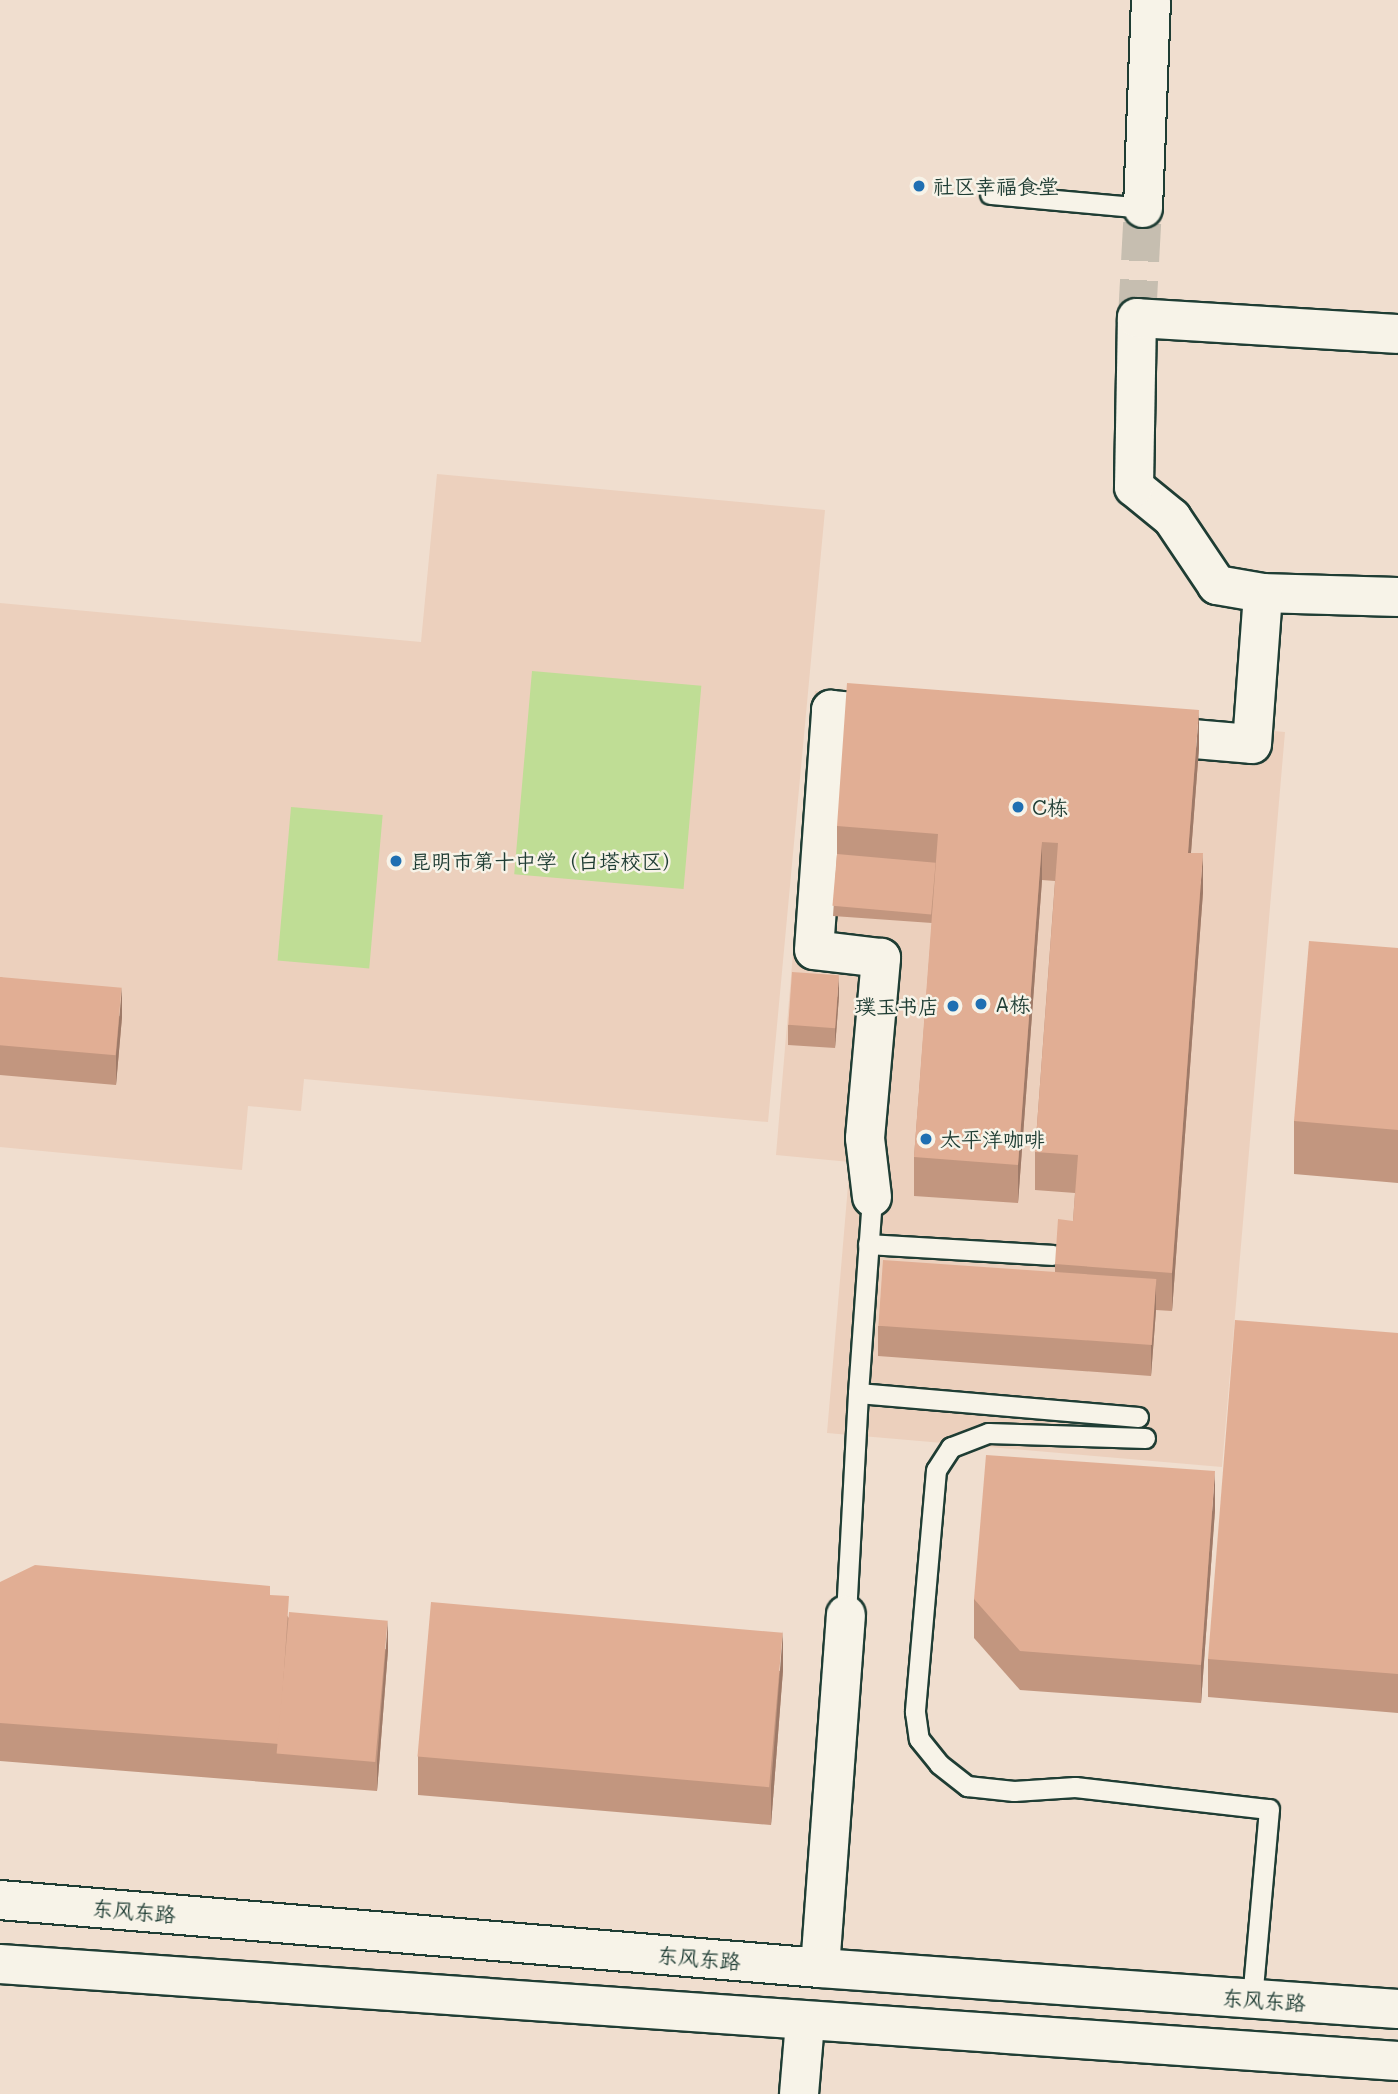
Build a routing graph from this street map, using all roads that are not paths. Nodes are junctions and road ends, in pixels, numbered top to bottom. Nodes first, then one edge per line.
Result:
1 (1150, 0) edge
2 (990, 194) dead end
3 (1143, 208) joint
4 (1398, 334) edge
5 (1264, 593) junction
6 (1398, 597) edge
7 (926, 718) edge
8 (1116, 733) edge
9 (872, 1197) joint
10 (869, 1244) junction
11 (1053, 1255) edge
12 (858, 1394) junction
13 (1138, 1417) dead end
14 (1145, 1438) dead end
15 (846, 1615) joint
16 (0, 1900) edge
17 (0, 1964) edge
18 (820, 1968) junction
19 (1252, 1999) junction
20 (1398, 2009) edge
21 (805, 2022) junction
22 (1398, 2061) edge
23 (799, 2094) edge

1 - 3 main road
2 - 3 lane
4 - 5 main road
5 - 6 main road
5 - 8 main road
7 - 9 main road
9 - 10 lane
10 - 11 lane
10 - 12 lane
12 - 13 lane
12 - 15 lane
14 - 19 lane
15 - 18 main road
16 - 18 main road, 东风东路
17 - 21 main road
18 - 19 main road, 东风东路
19 - 20 main road, 东风东路
21 - 22 main road
21 - 23 main road

